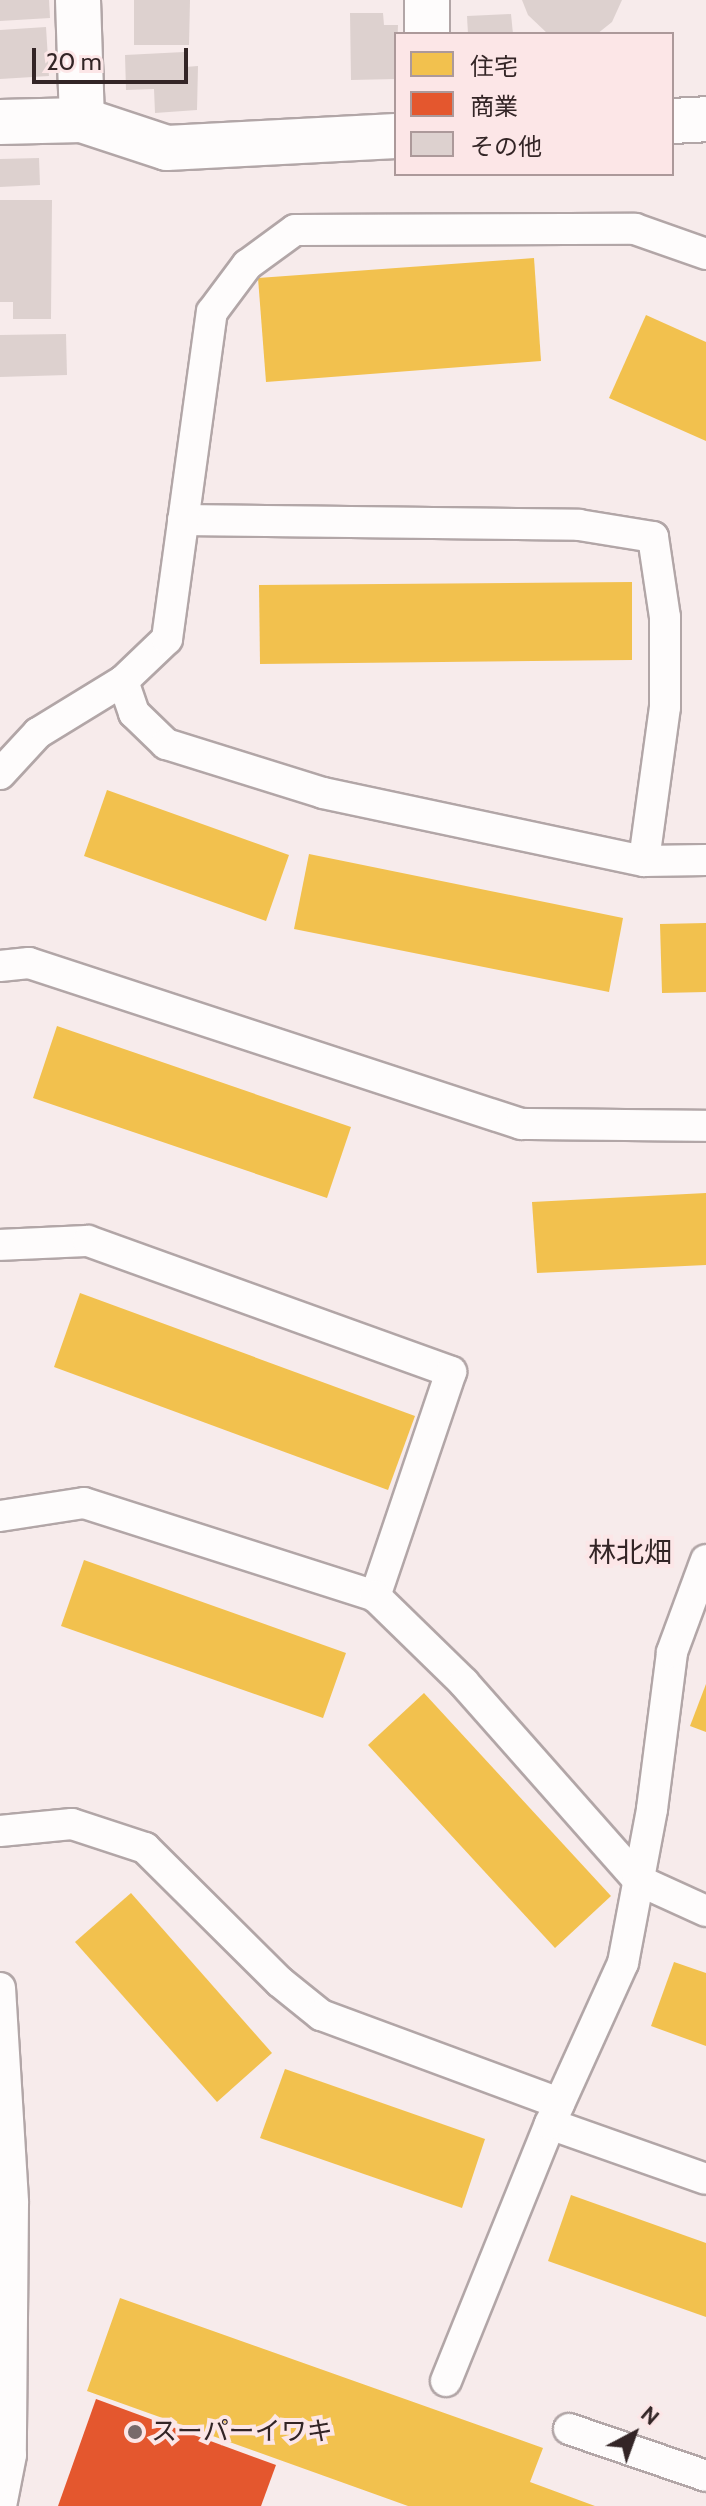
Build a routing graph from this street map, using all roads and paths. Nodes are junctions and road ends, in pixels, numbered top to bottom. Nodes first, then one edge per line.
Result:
1 (78, 0) edge
2 (427, 0) edge
3 (427, 32) edge
4 (706, 119) edge
5 (82, 120) junction
6 (674, 121) edge
7 (0, 122) edge
8 (394, 136) edge
9 (706, 254) edge
10 (183, 520) junction
11 (123, 681) junction
12 (0, 774) edge
13 (706, 860) edge
14 (644, 861) junction
15 (0, 966) edge
16 (706, 1126) edge
17 (0, 1245) edge
18 (0, 1516) edge
19 (706, 1560) edge
20 (375, 1596) junction
21 (699, 1601) edge
22 (0, 1831) edge
23 (638, 1880) junction
24 (706, 1911) edge
25 (0, 1988) edge
26 (555, 2114) junction
27 (706, 2179) edge
28 (446, 2381) dead end
29 (569, 2429) dead end
30 (706, 2476) edge
31 (1, 2506) edge

1 - 5 street
2 - 3 street
4 - 6 street
5 - 7 street
5 - 8 street
9 - 10 lane
10 - 11 lane
10 - 14 lane
11 - 12 lane
11 - 14 lane
13 - 14 lane
15 - 16 lane
17 - 20 lane
18 - 20 lane
19 - 21 lane
20 - 23 lane
21 - 23 lane
22 - 26 lane
23 - 24 lane
23 - 26 lane
25 - 31 lane
26 - 27 lane
26 - 28 lane
29 - 30 lane

